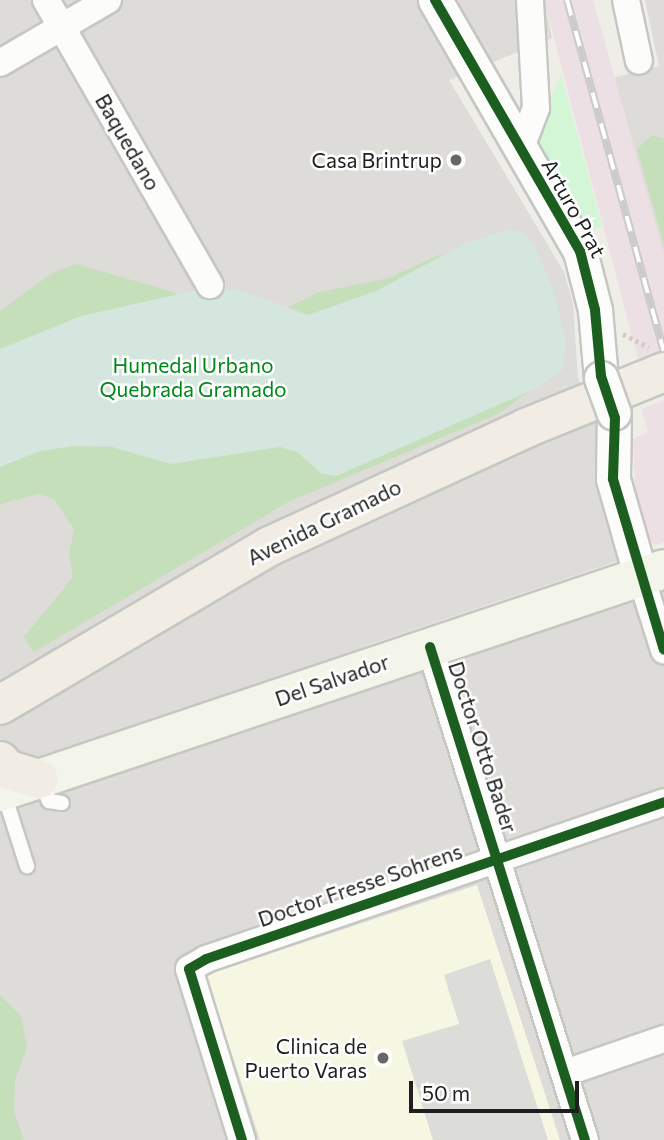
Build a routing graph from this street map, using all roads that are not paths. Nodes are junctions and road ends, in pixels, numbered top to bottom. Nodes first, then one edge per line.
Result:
1 (46, 0) edge
2 (108, 0) edge
3 (435, 0) edge
4 (530, 0) edge
5 (626, 0) edge
6 (62, 27) junction
7 (639, 61) dead end
8 (0, 63) edge
9 (520, 150) junction
10 (210, 285) dead end
11 (664, 372) edge
12 (652, 573) edge
13 (430, 647) junction
14 (664, 650) edge
15 (0, 705) edge
16 (1, 781) edge
17 (664, 802) edge
18 (499, 858) junction
19 (27, 866) dead end
20 (664, 1039) edge
21 (565, 1073) junction
22 (242, 1140) edge
23 (585, 1140) edge

1 - 6 street, Baquedano
2 - 6 street
3 - 9 street, Arturo Prat
4 - 9 street
5 - 7 street
6 - 8 street
6 - 10 street, Baquedano
9 - 12 street, Arturo Prat, bridge
11 - 15 main road, Avenida Gramado
12 - 13 main road, Del Salvador
12 - 14 street
13 - 16 main road, Del Salvador
13 - 18 street, Doctor Otto Bader
16 - 19 lane
17 - 18 street, Doctor Fresse Sohrens
18 - 21 street, Doctor Otto Bader
18 - 22 street, Doctor Fresse Sohrens
20 - 21 street
21 - 23 street, Doctor Otto Bader

